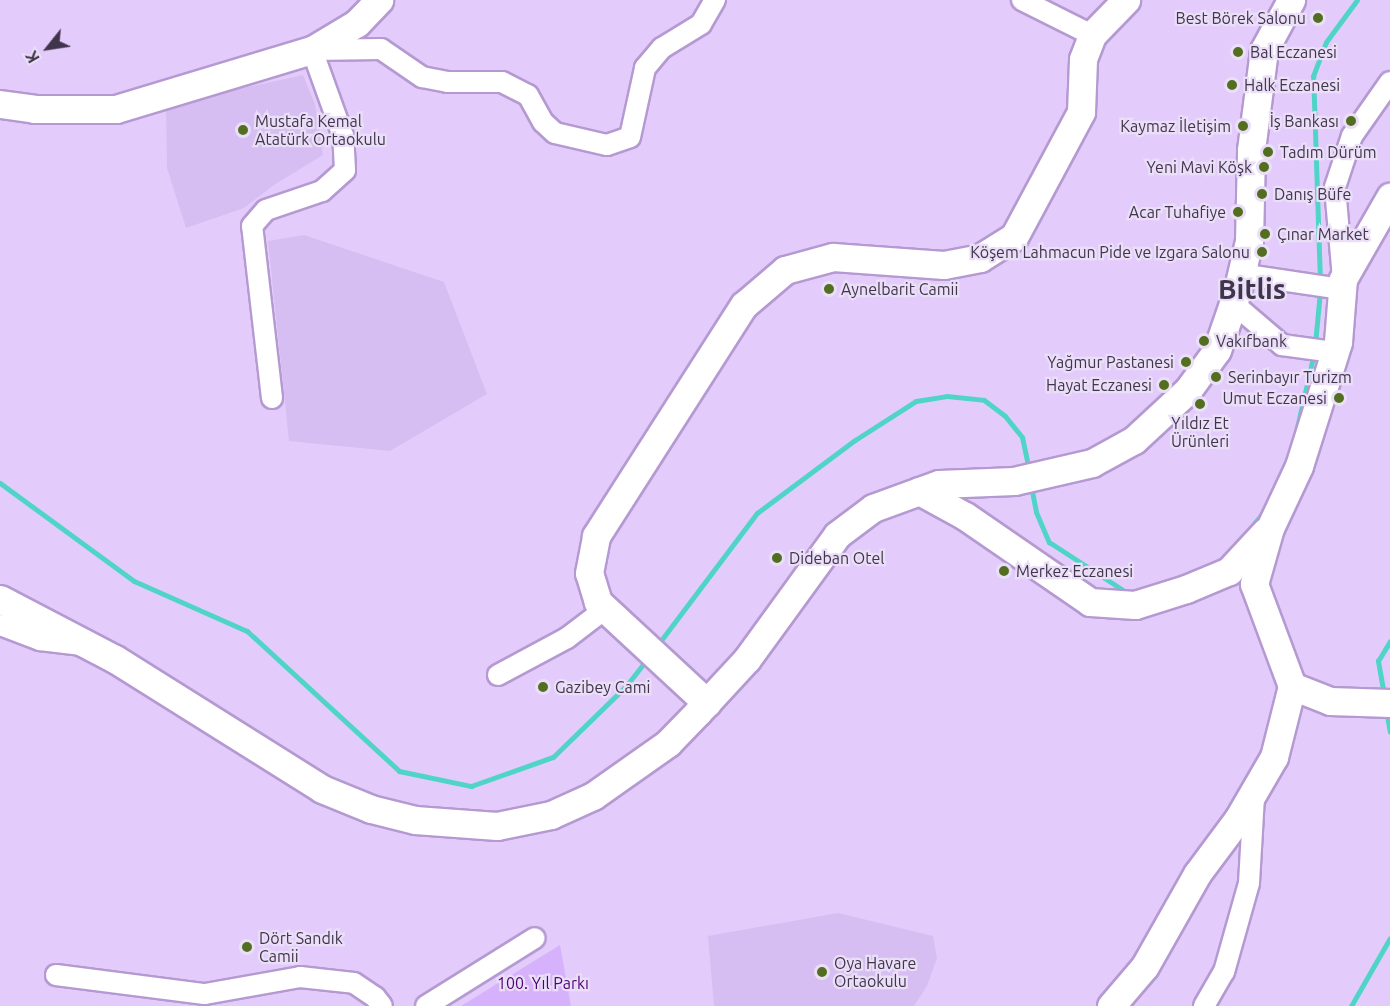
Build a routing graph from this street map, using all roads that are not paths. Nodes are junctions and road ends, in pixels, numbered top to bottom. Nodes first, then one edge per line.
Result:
1 (379, 0) edge
2 (715, 0) edge
3 (1022, 0) edge
4 (1126, 0) edge
5 (1291, 0) edge
6 (1092, 35) junction
7 (312, 50) junction
8 (1390, 82) edge
9 (0, 105) edge
10 (1390, 197) edge
11 (1240, 274) junction
12 (1339, 285) junction
13 (1233, 303) junction
14 (1330, 352) junction
15 (272, 398) dead end
16 (919, 491) junction
17 (1270, 528) junction
18 (0, 599) edge
19 (605, 609) junction
20 (0, 625) edge
21 (92, 646) junction
22 (498, 675) dead end
23 (1292, 686) junction
24 (707, 703) junction
25 (1390, 703) edge
26 (1254, 795) junction
27 (534, 938) dead end
28 (56, 975) dead end
29 (382, 1006) edge
30 (426, 1006) edge
31 (1111, 1006) edge
32 (1204, 1006) edge

1 - 7 street
2 - 7 street
3 - 6 street
4 - 6 street
5 - 11 street
6 - 19 street
7 - 9 street
7 - 15 street
8 - 12 street
10 - 12 street
11 - 12 street
11 - 13 street
12 - 14 street
13 - 14 street
13 - 16 street
14 - 17 street
16 - 17 street
16 - 24 street
17 - 23 street
18 - 21 street
19 - 22 street
19 - 24 street
20 - 21 street
21 - 24 street
23 - 25 street
23 - 26 street
26 - 31 street
26 - 32 street
27 - 30 street
28 - 29 street

